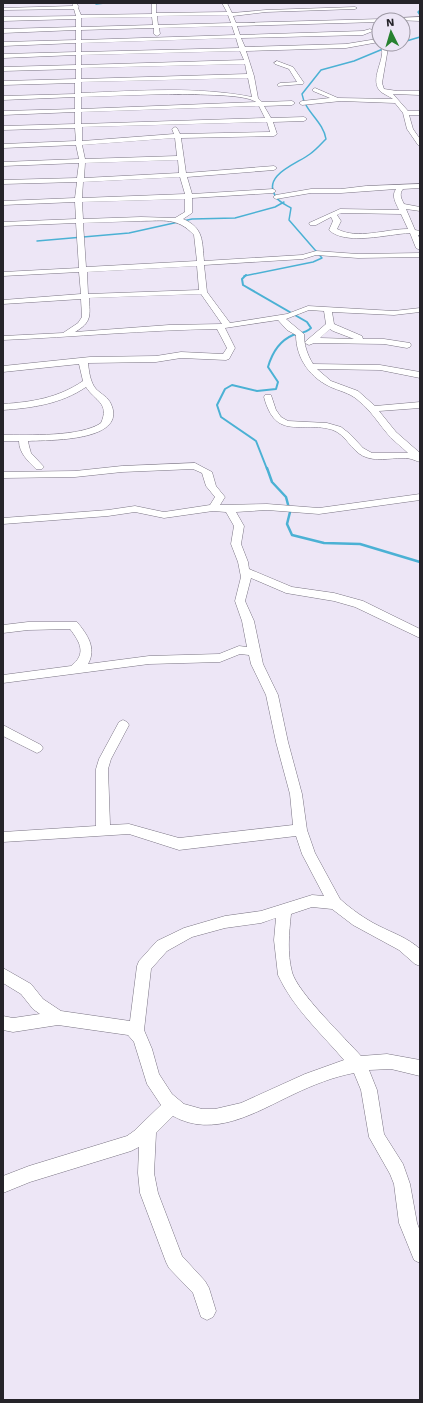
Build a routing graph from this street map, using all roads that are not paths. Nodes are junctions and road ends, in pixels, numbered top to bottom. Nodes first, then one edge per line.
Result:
1 (154, 3) edge
2 (225, 3) edge
3 (350, 3) edge
4 (75, 5) edge
5 (355, 8) junction
6 (3, 9) edge
7 (248, 13) junction
8 (230, 14) junction
9 (154, 15) junction
10 (79, 17) junction
11 (3, 19) edge
12 (371, 20) edge
13 (362, 21) junction
14 (233, 25) junction
15 (156, 27) junction
16 (79, 29) junction
17 (370, 30) junction
18 (3, 31) edge
19 (238, 36) junction
20 (371, 38) edge
21 (158, 39) junction
22 (78, 41) junction
23 (371, 43) edge
24 (3, 44) edge
25 (242, 49) junction
26 (162, 51) junction
27 (385, 52) edge
28 (80, 54) junction
29 (3, 56) edge
30 (247, 62) junction
31 (276, 63) dead end
32 (165, 65) junction
33 (79, 67) junction
34 (3, 69) edge
35 (251, 76) junction
36 (165, 78) junction
37 (78, 80) junction
38 (3, 83) edge
39 (280, 85) dead end
40 (315, 90) dead end
41 (382, 90) junction
42 (420, 93) edge
43 (78, 95) junction
44 (3, 98) edge
45 (336, 99) junction
46 (258, 101) junction
47 (397, 101) junction
48 (292, 103) dead end
49 (302, 103) dead end
50 (168, 107) junction
51 (78, 109) junction
52 (3, 113) edge
53 (406, 113) junction
54 (420, 113) edge
55 (304, 119) dead end
56 (269, 120) junction
57 (79, 125) junction
58 (3, 128) edge
59 (178, 136) junction
60 (79, 143) junction
61 (420, 144) edge
62 (3, 146) edge
63 (180, 158) junction
64 (82, 161) junction
65 (3, 164) edge
66 (274, 168) dead end
67 (184, 175) junction
68 (79, 180) junction
69 (3, 182) edge
70 (420, 186) edge
71 (401, 187) junction
72 (189, 196) junction
73 (78, 200) junction
74 (3, 203) edge
75 (403, 209) junction
76 (420, 209) edge
77 (333, 214) junction
78 (176, 220) junction
79 (79, 222) junction
80 (313, 223) dead end
81 (3, 224) edge
82 (412, 230) junction
83 (420, 233) edge
84 (420, 248) edge
85 (420, 255) edge
86 (200, 264) junction
87 (83, 270) junction
88 (3, 274) edge
89 (203, 292) junction
90 (85, 296) junction
91 (3, 302) edge
92 (328, 310) junction
93 (420, 310) edge
94 (220, 314) junction
95 (280, 318) junction
96 (252, 323) junction
97 (329, 325) junction
98 (224, 326) junction
99 (66, 334) junction
100 (3, 338) edge
101 (313, 340) junction
102 (368, 341) junction
103 (407, 345) dead end
104 (300, 348) junction
105 (83, 361) junction
106 (310, 367) junction
107 (3, 369) edge
108 (419, 374) edge
109 (88, 382) junction
110 (268, 397) dead end
111 (420, 405) edge
112 (3, 407) edge
113 (372, 409) junction
114 (3, 438) edge
115 (24, 438) junction
116 (419, 457) edge
117 (39, 467) dead end
118 (3, 475) edge
119 (420, 497) edge
120 (213, 508) junction
121 (230, 510) junction
122 (3, 520) edge
123 (244, 571) junction
124 (3, 629) edge
125 (420, 634) edge
126 (254, 651) junction
127 (74, 670) junction
128 (3, 679) edge
129 (122, 726) dead end
130 (3, 730) edge
131 (37, 748) dead end
132 (103, 830) junction
133 (300, 830) junction
134 (3, 837) edge
135 (325, 884) junction
136 (312, 901) junction
137 (335, 902) junction
138 (284, 910) junction
139 (420, 959) edge
140 (3, 976) edge
141 (58, 1018) junction
142 (3, 1023) edge
143 (136, 1030) junction
144 (358, 1064) junction
145 (420, 1068) edge
146 (172, 1105) junction
147 (148, 1128) junction
148 (3, 1185) edge
149 (420, 1254) edge
150 (207, 1311) dead end

1 - 9 street
2 - 7 street
2 - 8 street
3 - 5 street
4 - 6 street
4 - 10 street
5 - 7 street
5 - 13 street
7 - 8 street
8 - 9 street
8 - 14 street
9 - 10 street
9 - 15 street
10 - 11 street
10 - 16 street
12 - 13 street
13 - 14 street
13 - 17 street
14 - 15 street
14 - 19 street
15 - 16 street
15 - 21 street
16 - 18 street
16 - 22 street
17 - 19 street
17 - 20 street
19 - 21 street
19 - 25 street
21 - 22 street
21 - 26 street
22 - 24 street
22 - 28 street
23 - 25 street
25 - 26 street
25 - 30 street
26 - 28 street
26 - 32 street
27 - 41 street
28 - 29 street
28 - 33 street
30 - 32 street
30 - 35 street
31 - 39 street
32 - 33 street
32 - 36 street
33 - 34 street
33 - 37 street
35 - 36 street
35 - 46 street
36 - 37 street
36 - 50 street
37 - 38 street
37 - 43 street
40 - 45 street
41 - 42 street
41 - 47 street
43 - 44 street
43 - 50 street
43 - 51 street
45 - 47 street
45 - 49 street
46 - 48 street
46 - 50 street
46 - 50 street
46 - 56 street
47 - 53 street
50 - 51 street
50 - 56 street
50 - 57 street
50 - 59 street
51 - 52 street
51 - 57 street
53 - 54 street
53 - 61 street
55 - 56 street
56 - 59 street
57 - 58 street
57 - 60 street
59 - 60 street
59 - 63 street
60 - 62 street
60 - 64 street
63 - 64 street
63 - 67 street
64 - 65 street
64 - 68 street
66 - 67 street
67 - 68 street
67 - 72 street
68 - 69 street
68 - 73 street
70 - 71 street
71 - 72 street
71 - 75 street
72 - 73 street
72 - 78 street
73 - 74 street
73 - 79 street
75 - 76 street
75 - 77 street
75 - 82 street
77 - 80 street
77 - 82 street
78 - 79 street
78 - 86 street
79 - 81 street
79 - 87 street
82 - 83 street
82 - 84 street
85 - 86 street
86 - 87 street
86 - 89 street
87 - 88 street
87 - 90 street
89 - 90 street
89 - 94 street
90 - 91 street
90 - 99 street
92 - 93 street
92 - 95 street
92 - 97 street
94 - 96 street
94 - 98 street
95 - 96 street
95 - 104 street
96 - 98 street
97 - 101 street
97 - 102 street
98 - 99 street
98 - 105 street
99 - 100 street
101 - 102 street
101 - 104 street
102 - 103 street
104 - 106 street
105 - 107 street
105 - 109 street
106 - 108 street
106 - 113 street
109 - 112 street
109 - 115 street
110 - 116 street
111 - 113 street
113 - 116 street
114 - 115 street
115 - 117 street
118 - 120 street
119 - 121 street
120 - 121 street
120 - 122 street
121 - 123 street
123 - 125 street
123 - 126 street
124 - 127 street
126 - 127 street
126 - 133 street
127 - 128 street
129 - 132 street
130 - 131 street
132 - 133 street
132 - 134 street
133 - 135 street
135 - 136 street
135 - 137 street
136 - 137 street
136 - 138 street
137 - 139 street
138 - 143 street
138 - 144 street
140 - 141 street
141 - 142 street
141 - 143 street
143 - 146 street
144 - 145 street
144 - 146 street
144 - 149 street
146 - 147 street
147 - 148 street
147 - 150 street

